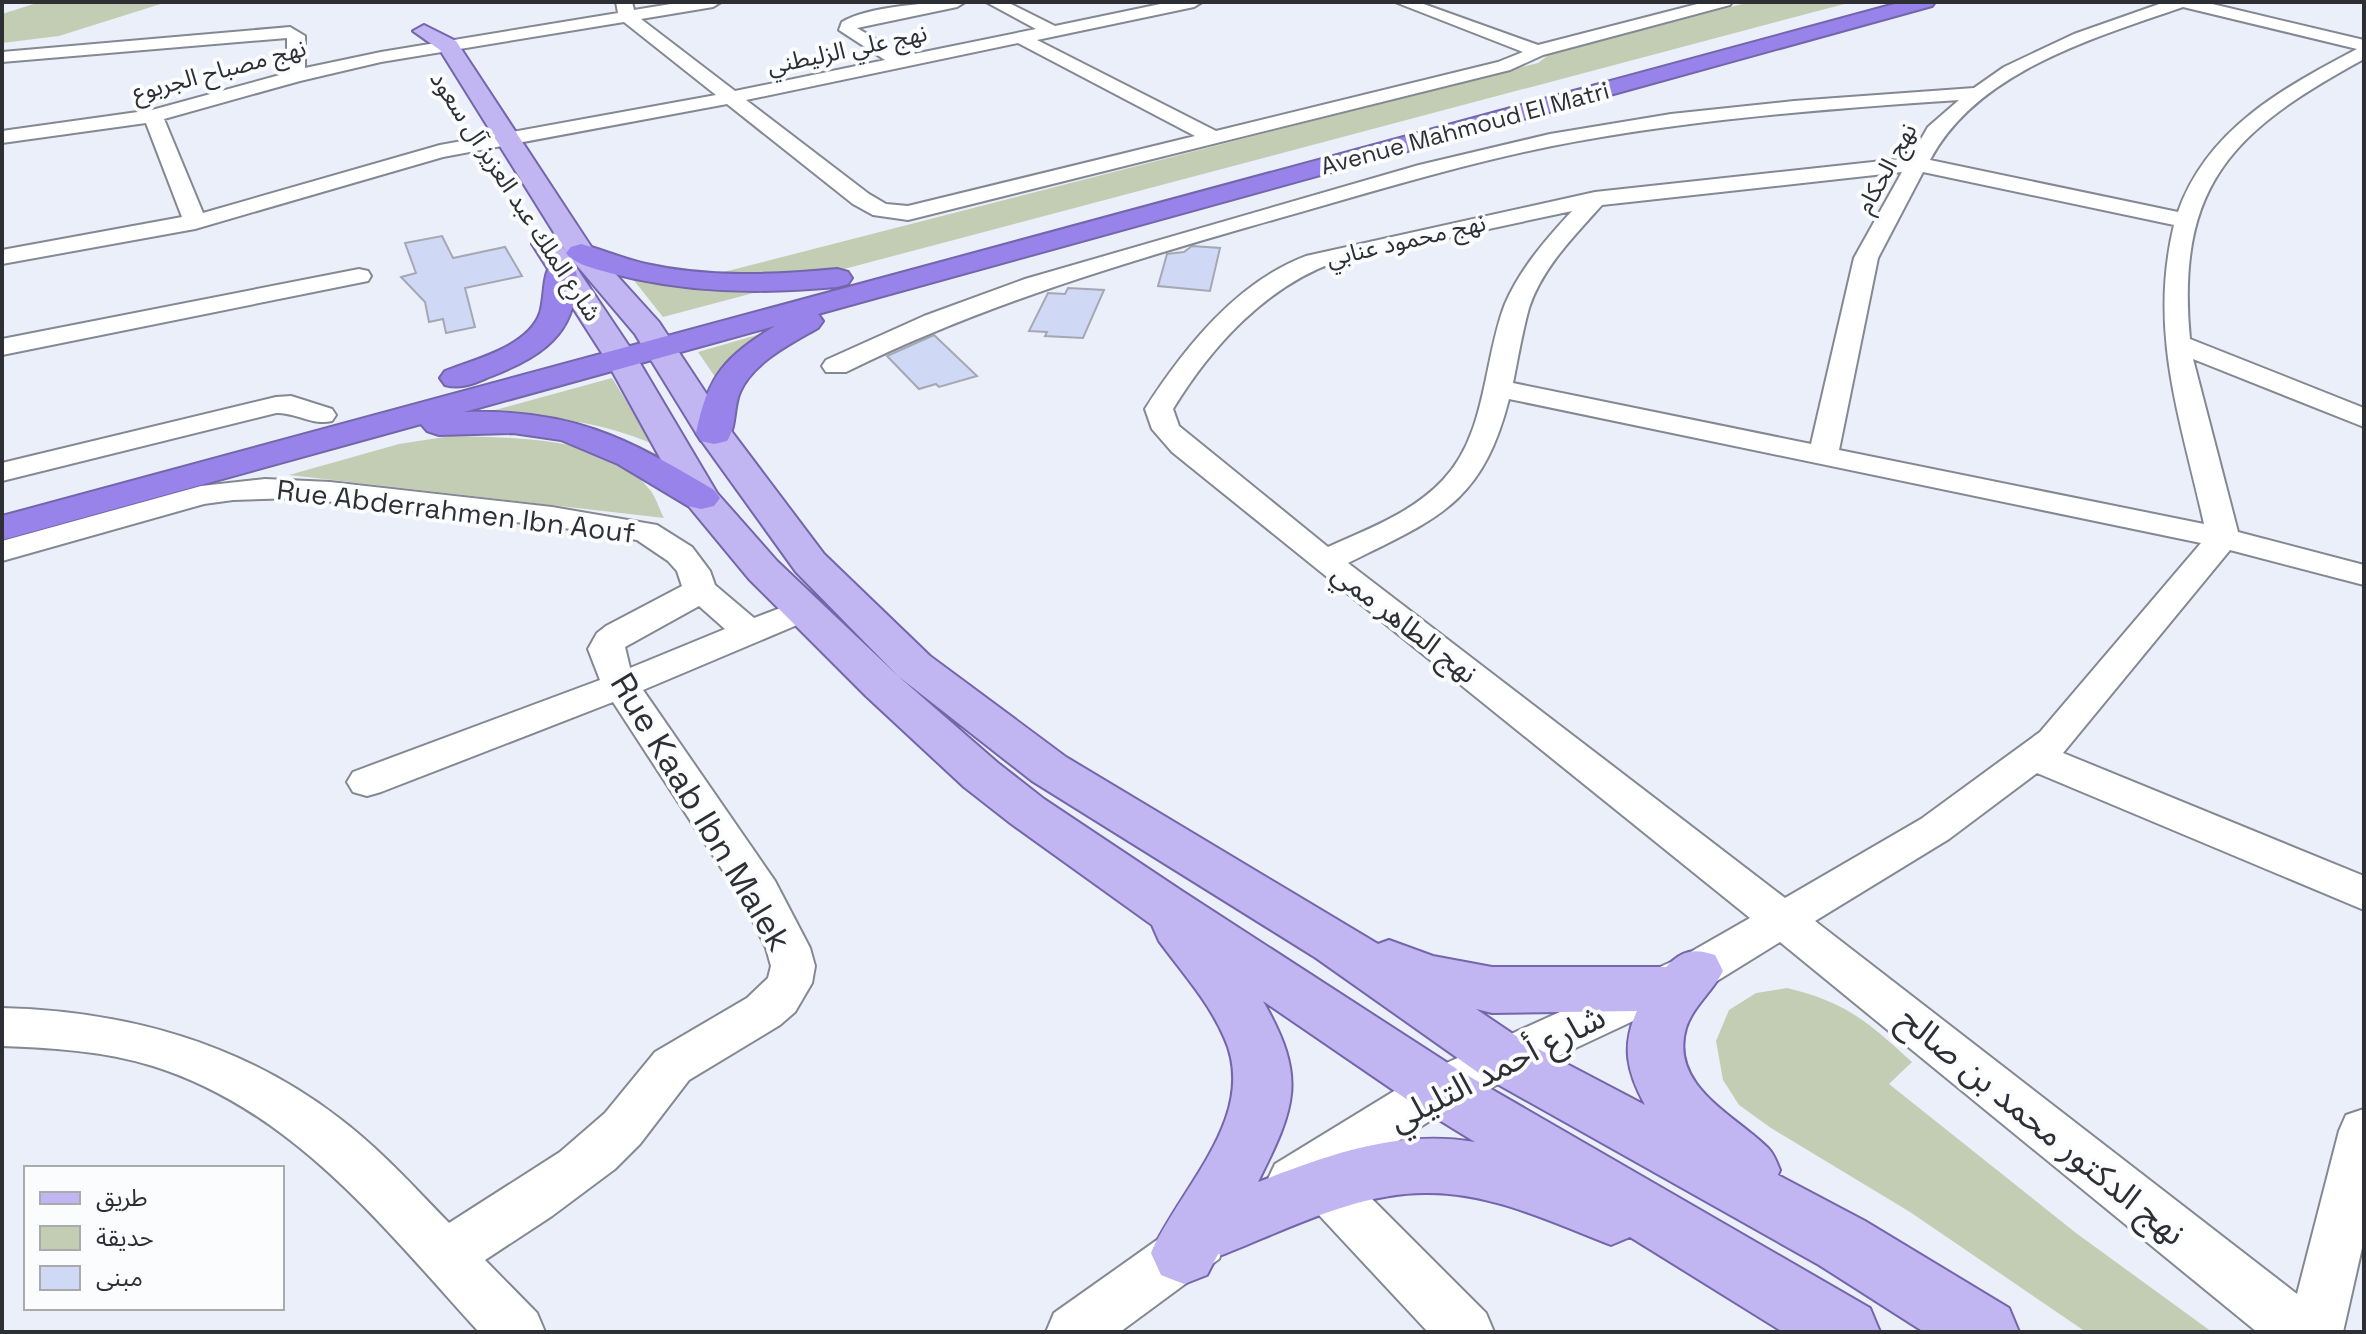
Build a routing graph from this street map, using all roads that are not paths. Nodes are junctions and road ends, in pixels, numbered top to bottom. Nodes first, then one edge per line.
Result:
1 (713, 2) edge
2 (957, 2) edge
3 (994, 2) edge
4 (1194, 2) edge
5 (1403, 2) edge
6 (1724, 2) edge
7 (1881, 2) edge
8 (1925, 2) edge
9 (2182, 2) edge
10 (1453, 5) dead end
11 (626, 9) edge
12 (1427, 11) junction
13 (1052, 31) junction
14 (429, 36) junction
15 (1021, 38) junction
16 (2364, 45) edge
17 (1537, 51) junction
18 (2364, 52) edge
19 (2, 57) edge
20 (901, 62) junction
21 (296, 76) junction
22 (447, 93) dead end
23 (1979, 93) junction
24 (731, 98) junction
25 (153, 116) junction
26 (462, 119) dead end
27 (2, 137) edge
28 (1214, 138) junction
29 (509, 141) junction
30 (477, 144) junction
31 (1916, 164) junction
32 (494, 169) dead end
33 (1595, 199) junction
34 (520, 206) dead end
35 (2188, 221) junction
36 (195, 222) junction
37 (2, 257) edge
38 (572, 261) junction
39 (359, 276) dead end
40 (843, 277) junction
41 (878, 289) junction
42 (2177, 343) junction
43 (634, 344) junction
44 (2, 347) edge
45 (836, 366) dead end
46 (457, 378) junction
47 (1497, 388) junction
48 (322, 415) junction
49 (2364, 418) edge
50 (357, 430) junction
51 (714, 433) junction
52 (1823, 455) junction
53 (2, 472) edge
54 (701, 498) junction
55 (2, 504) edge
56 (2, 528) edge
57 (2223, 538) junction
58 (2, 551) edge
59 (1325, 561) junction
60 (2364, 575) edge
61 (699, 588) junction
62 (804, 610) junction
63 (749, 632) junction
64 (621, 685) junction
65 (2033, 756) junction
66 (367, 782) dead end
67 (2364, 894) edge
68 (1163, 905) junction
69 (1783, 920) junction
70 (1335, 943) junction
71 (1679, 979) junction
72 (2, 1027) edge
73 (1504, 1059) junction
74 (1439, 1089) junction
75 (2364, 1131) edge
76 (1325, 1187) junction
77 (1203, 1239) junction
78 (1842, 1243) junction
79 (446, 1254) junction
80 (1740, 1269) junction
81 (517, 1332) edge
82 (1074, 1332) edge
83 (1466, 1332) edge
84 (1846, 1332) edge
85 (1985, 1332) edge
86 (2301, 1332) edge
87 (2315, 1332) edge

1 - 11 street, نهج مصباح الجربوع
2 - 20 street
3 - 13 street
4 - 13 street, نهج علي الزليطني
5 - 12 street
6 - 17 street
7 - 40 highway, Avenue Mahmoud El Matri
8 - 41 highway, Avenue Mahmoud El Matri
9 - 16 street
9 - 23 street, نهج الحكام
10 - 12 street
11 - 14 street, نهج مصباح الجربوع
11 - 24 street
12 - 17 street
13 - 15 street, نهج علي الزليطني
14 - 21 street, نهج مصباح الجربوع
14 - 22 main road, شارع الملك عبد العزيز آل سعود
14 - 29 main road, شارع الملك عبد العزيز آل سعود
15 - 20 street, نهج علي الزليطني
15 - 28 street
17 - 28 street
18 - 35 street
19 - 21 street
20 - 24 street, نهج علي الزليطني
21 - 25 street, نهج مصباح الجربوع
23 - 31 street, نهج الحكام
23 - 45 street
24 - 28 street
24 - 29 street, نهج علي الزليطني
25 - 27 street, نهج مصباح الجربوع
25 - 36 street
26 - 30 main road, شارع الملك عبد العزيز آل سعود
29 - 30 street, نهج علي الزليطني
29 - 38 main road, شارع الملك عبد العزيز آل سعود
30 - 32 main road, شارع الملك عبد العزيز آل سعود
30 - 36 street, نهج علي الزليطني
31 - 33 street, نهج محمود عنابي
31 - 35 street, نهج محمود عنابي
31 - 52 street, نهج الحكام
33 - 47 street, نهج الطاهر ممي
33 - 59 street, نهج محمود عنابي
34 - 38 main road, شارع الملك عبد العزيز آل سعود
35 - 42 street
36 - 37 street, نهج علي الزليطني
38 - 40 highway
38 - 43 main road, شارع الملك عبد العزيز آل سعود
38 - 43 main road, شارع الملك عبد العزيز آل سعود
38 - 46 highway
39 - 44 street
40 - 43 highway
41 - 43 highway
41 - 51 highway
42 - 49 street
42 - 57 street
43 - 46 highway
43 - 50 highway
43 - 51 main road
43 - 54 main road
46 - 48 highway
47 - 52 street
47 - 59 street, نهج الطاهر ممي
48 - 53 street
48 - 55 highway
50 - 54 highway
50 - 56 highway
51 - 70 main road
52 - 57 street
54 - 62 main road
57 - 60 street
57 - 65 street, شارع أحمد التليلي
58 - 61 street, Rue Abderrahmen Ibn Aouf
59 - 69 street, نهج الطاهر ممي
61 - 63 street, Rue Abderrahmen Ibn Aouf
61 - 64 street, Rue Kaab Ibn Malek
62 - 63 street
62 - 68 main road
63 - 64 street
64 - 66 street
64 - 79 street, Rue Kaab Ibn Malek
65 - 67 street
65 - 69 street, شارع أحمد التليلي
68 - 74 main road
68 - 77 main road
69 - 71 street, شارع أحمد التليلي
69 - 86 street, نهج الدكتور محمد بن صالح
70 - 71 main road
70 - 73 main road
71 - 73 street, شارع أحمد التليلي
71 - 78 main road
72 - 79 street
73 - 74 street, شارع أحمد التليلي
73 - 78 main road
74 - 77 street, شارع أحمد التليلي
74 - 80 main road
75 - 87 street
76 - 77 main road
76 - 80 main road
76 - 83 street
77 - 82 street, شارع أحمد التليلي
78 - 85 main road
79 - 81 street
80 - 84 main road

